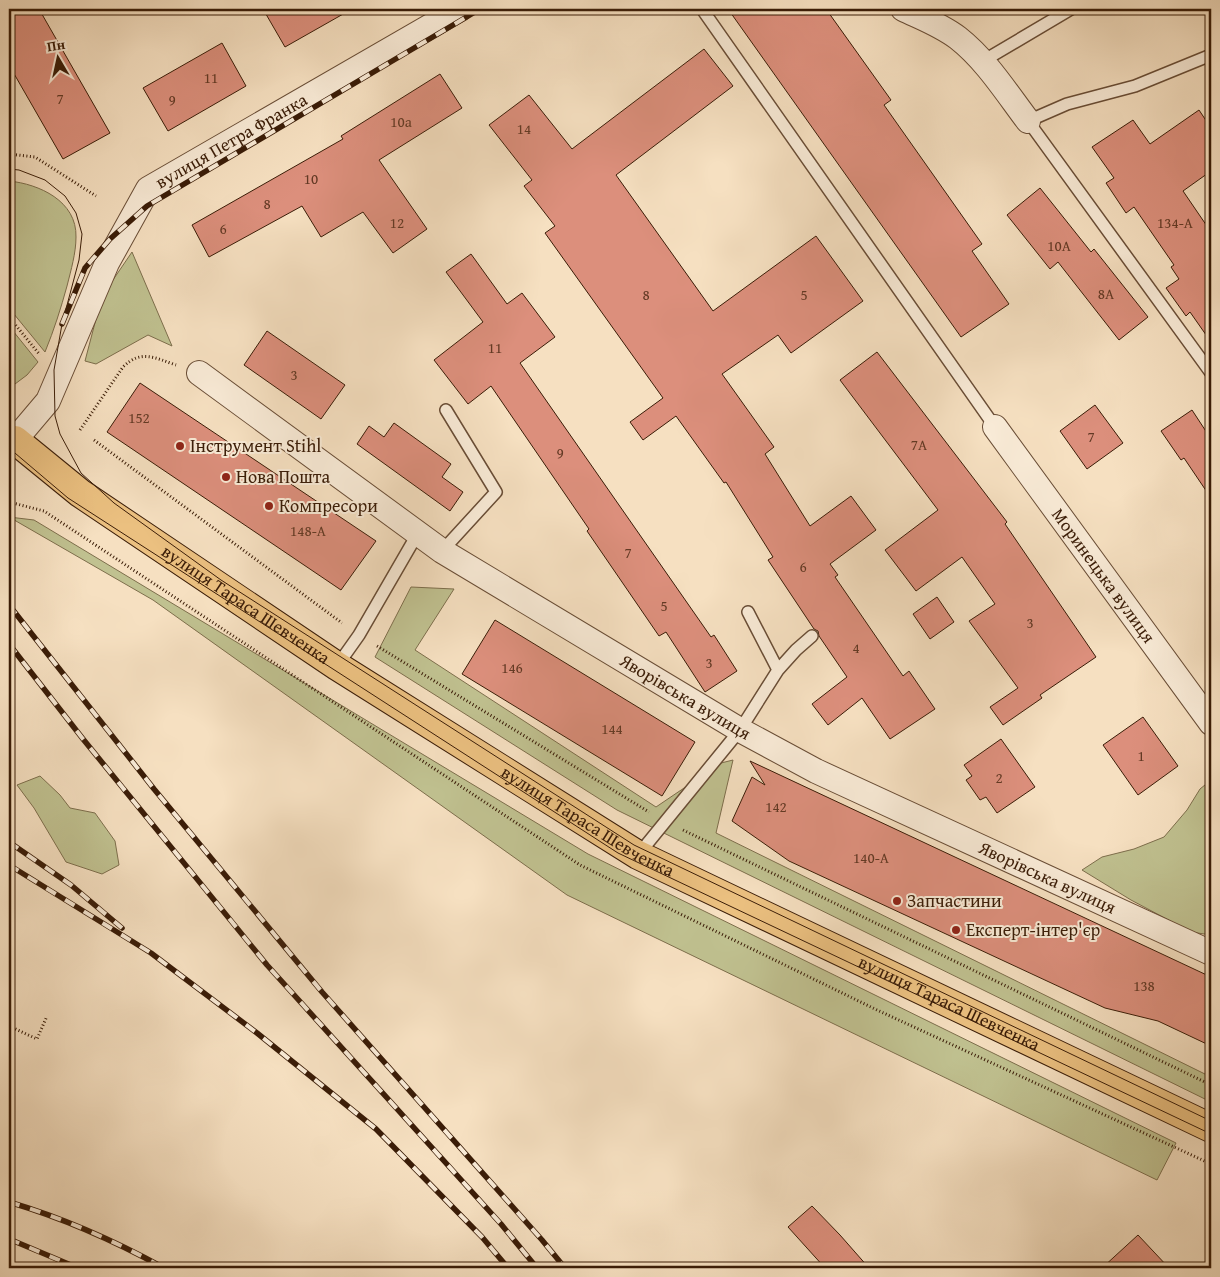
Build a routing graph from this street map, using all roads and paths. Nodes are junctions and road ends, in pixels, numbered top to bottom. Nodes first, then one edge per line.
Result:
1 (460, 9) edge
2 (702, 9) edge
3 (903, 9) edge
4 (1070, 9) edge
5 (1211, 55) edge
6 (983, 61) junction
7 (1028, 120) junction
8 (9, 154) edge
9 (96, 196) dead end
10 (9, 317) edge
11 (45, 361) dead end
12 (199, 373) joint
13 (1211, 373) edge
14 (446, 410) dead end
15 (995, 427) joint
16 (80, 430) dead end
17 (94, 440) dead end
18 (12, 441) edge
19 (9, 502) edge
20 (44, 511) dead end
21 (418, 533) junction
22 (442, 551) junction
23 (748, 612) dead end
24 (359, 635) junction
25 (812, 636) dead end
26 (337, 666) junction
27 (778, 670) junction
28 (1211, 723) edge
29 (740, 730) junction
30 (664, 821) junction
31 (638, 855) junction
32 (1211, 953) edge
33 (47, 1016) dead end
34 (9, 1026) edge
35 (1211, 1085) edge
36 (1211, 1128) edge

1 - 18 street, вулиця Петра Франка
2 - 15 lane
3 - 6 street
4 - 6 lane
5 - 7 lane
6 - 7 street
7 - 13 lane
8 - 9 path
10 - 11 path
12 - 16 path
12 - 21 street, Яворівська вулиця
14 - 22 lane
15 - 28 street, Моринецька вулиця
17 - 24 path
18 - 26 main road, вулиця Тараса Шевченка
19 - 20 path
21 - 22 street, Яворівська вулиця
21 - 24 lane
22 - 29 street, Яворівська вулиця
23 - 27 lane
24 - 26 lane
24 - 30 path
25 - 27 lane
26 - 31 main road, вулиця Тараса Шевченка
27 - 29 lane
29 - 30 lane
29 - 32 street, Яворівська вулиця
30 - 31 lane
30 - 35 path
31 - 36 main road, вулиця Тараса Шевченка
33 - 34 path

